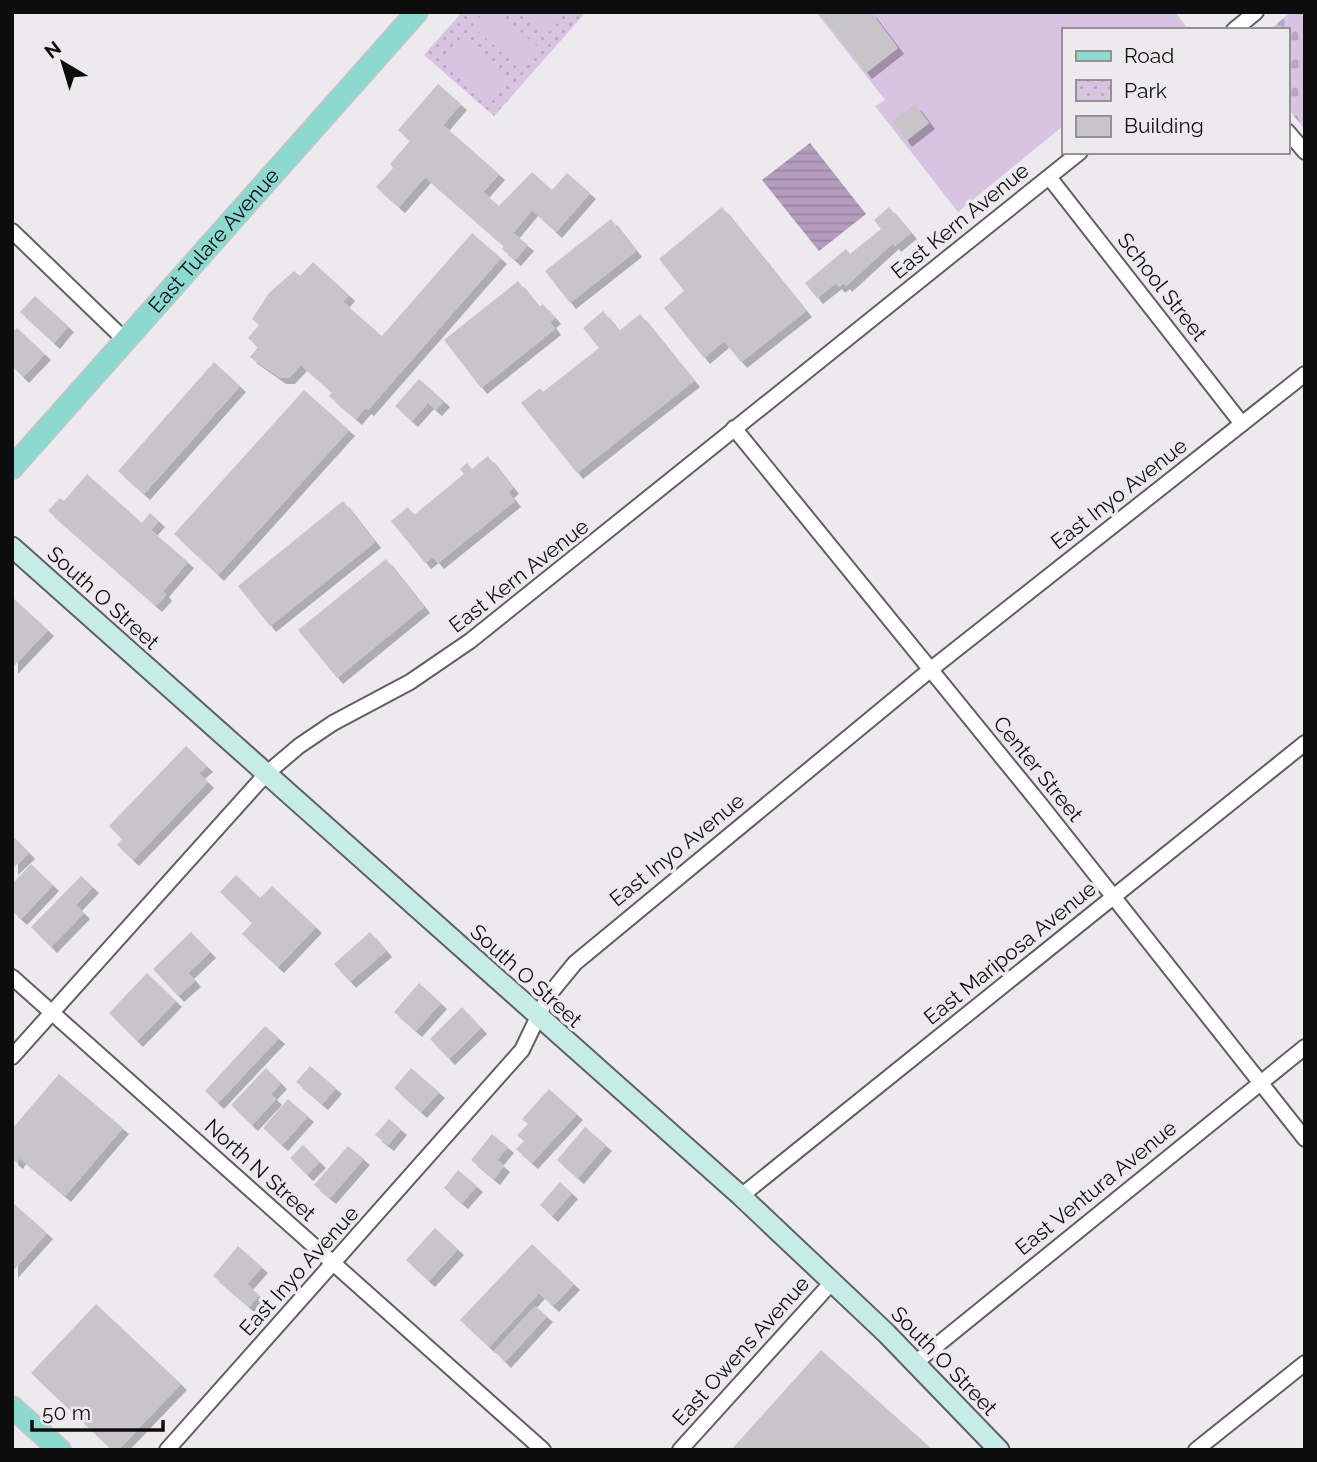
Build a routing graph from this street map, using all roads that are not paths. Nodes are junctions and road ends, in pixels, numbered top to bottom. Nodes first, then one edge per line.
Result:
1 (417, 12) edge
2 (1256, 12) edge
3 (1236, 28) edge
4 (1289, 133) edge
5 (1305, 152) edge
6 (1078, 154) edge
7 (1049, 177) junction
8 (12, 231) edge
9 (125, 340) junction
10 (1305, 374) edge
11 (1242, 424) junction
12 (734, 428) junction
13 (12, 468) edge
14 (12, 547) edge
15 (930, 670) junction
16 (1305, 743) edge
17 (267, 774) junction
18 (1114, 896) junction
19 (12, 977) edge
20 (52, 1012) junction
21 (539, 1018) junction
22 (1305, 1047) edge
23 (12, 1057) edge
24 (1259, 1083) junction
25 (1305, 1139) edge
26 (741, 1196) junction
27 (333, 1264) junction
28 (833, 1281) junction
29 (915, 1363) junction
30 (1305, 1363) edge
31 (12, 1407) edge
32 (60, 1450) edge
33 (167, 1450) edge
34 (543, 1450) edge
35 (680, 1450) edge
36 (999, 1450) edge
37 (1196, 1450) edge

1 - 9 main road, East Tulare Avenue
2 - 3 street
4 - 5 street
6 - 7 street, East Kern Avenue
7 - 11 street, School Street
7 - 12 street, East Kern Avenue
8 - 9 street
9 - 13 main road, East Tulare Avenue
10 - 11 street, East Inyo Avenue
11 - 15 street, East Inyo Avenue
12 - 15 street, Center Street
12 - 17 street, East Kern Avenue
14 - 17 main road, South O Street
15 - 18 street, Center Street
15 - 21 street, East Inyo Avenue
16 - 18 street, East Mariposa Avenue
17 - 20 street, East Kern Avenue
17 - 21 main road, South O Street
18 - 24 street, Center Street
18 - 26 street, East Mariposa Avenue
19 - 20 street, North N Street
20 - 23 street, East Kern Avenue
20 - 27 street, North N Street
21 - 26 main road, South O Street
21 - 27 street, East Inyo Avenue
22 - 24 street, East Ventura Avenue
24 - 25 street, Center Street
24 - 29 street, East Ventura Avenue
26 - 28 main road, South O Street
27 - 33 street, East Inyo Avenue
27 - 34 street, North N Street
28 - 29 main road, South O Street
28 - 35 street, East Owens Avenue
29 - 36 main road, South O Street
30 - 37 street
31 - 32 main road

